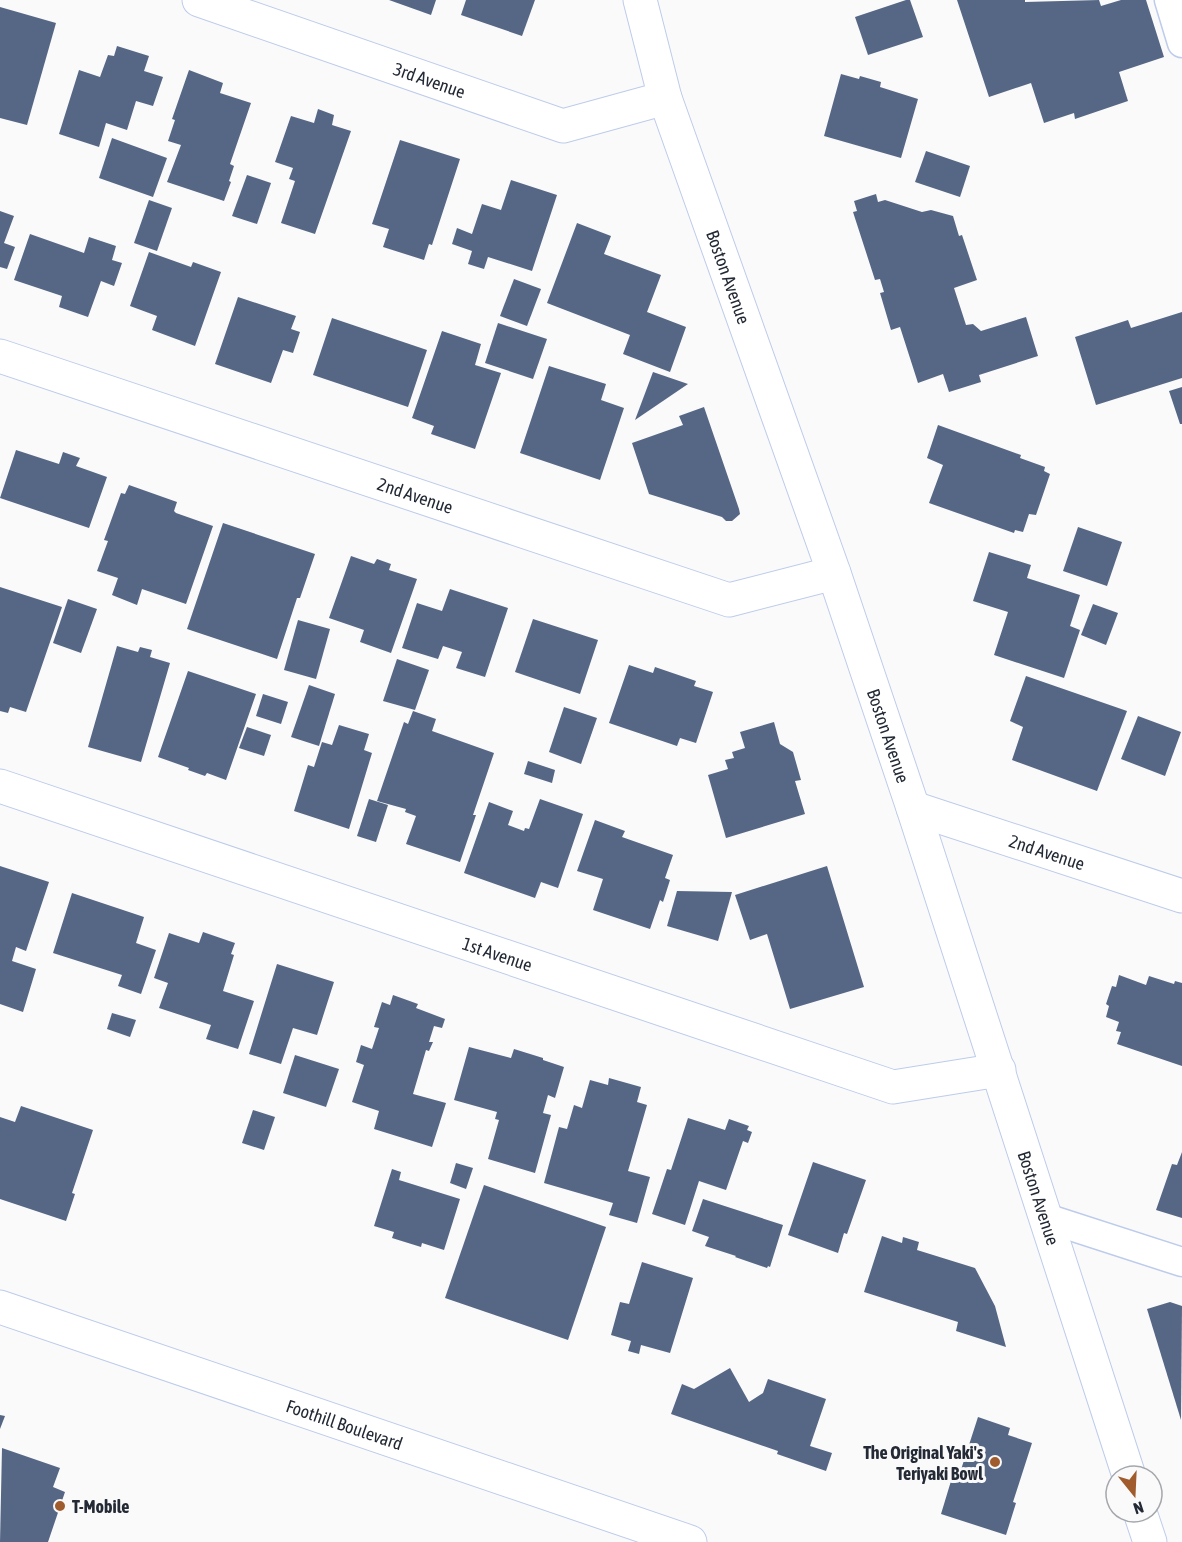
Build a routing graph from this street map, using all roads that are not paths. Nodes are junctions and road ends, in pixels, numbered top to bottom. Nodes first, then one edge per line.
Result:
1 (199, 0) edge
2 (640, 0) edge
3 (1169, 0) edge
4 (1182, 44) edge
5 (665, 98) junction
6 (0, 356) edge
7 (834, 573) junction
8 (0, 786) edge
9 (913, 808) junction
10 (1182, 896) edge
11 (999, 1070) junction
12 (1046, 1218) junction
13 (1182, 1262) edge
14 (0, 1307) edge
15 (1125, 1464) edge
16 (1144, 1524) edge
17 (690, 1542) edge
18 (1150, 1542) edge

1 - 5 street, 3rd Avenue
2 - 5 street, Boston Avenue
3 - 4 lane
5 - 7 street, Boston Avenue
6 - 7 street, 2nd Avenue
7 - 9 street, Boston Avenue
8 - 11 street, 1st Avenue
9 - 10 street, 2nd Avenue
9 - 11 street, Boston Avenue
11 - 12 street, Boston Avenue
12 - 13 lane
12 - 15 street, Boston Avenue
14 - 17 street, Foothill Boulevard
16 - 18 street

